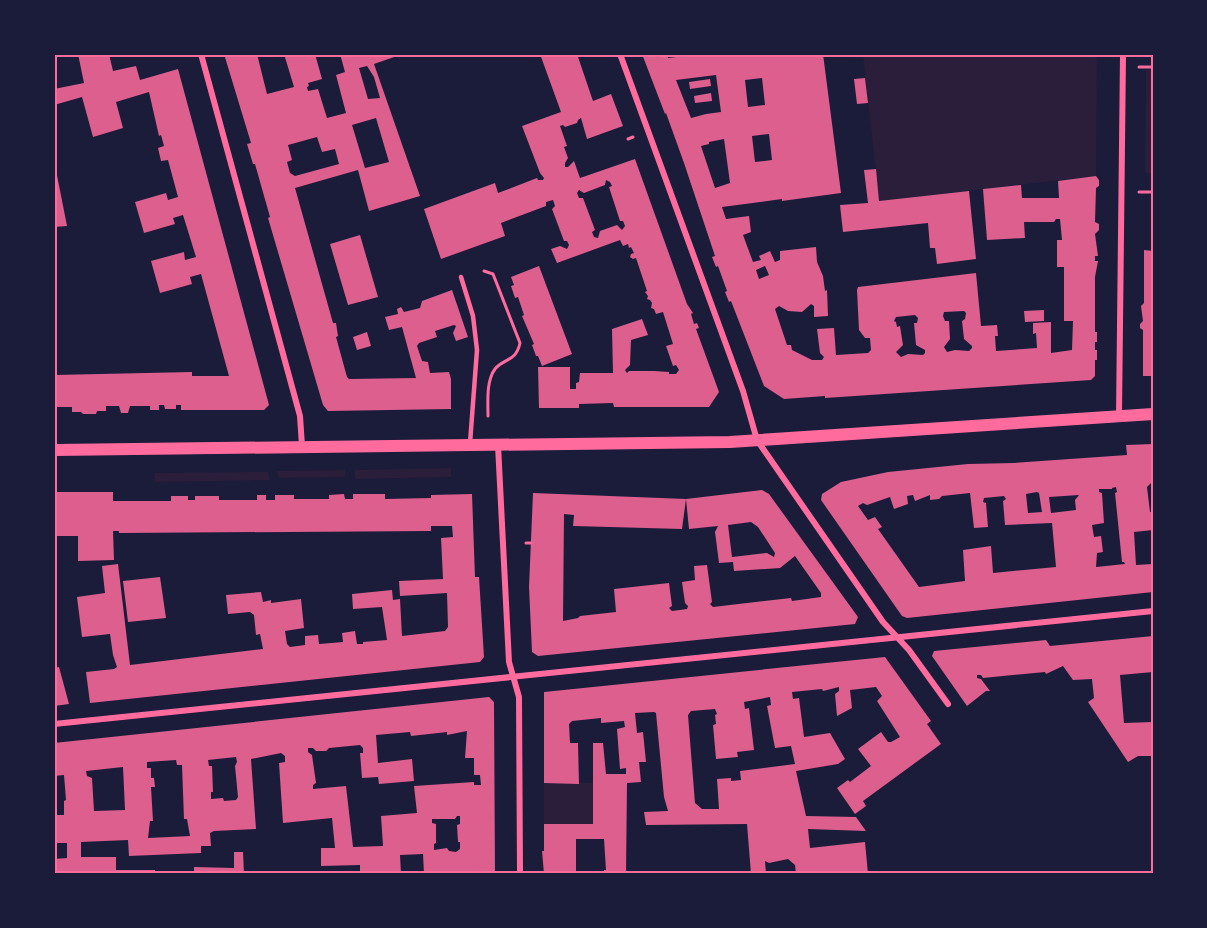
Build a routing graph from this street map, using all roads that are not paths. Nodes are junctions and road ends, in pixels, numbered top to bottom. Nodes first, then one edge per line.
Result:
1 (201, 54) edge
2 (620, 54) edge
3 (1123, 54) edge
4 (461, 277) dead end
5 (1153, 414) edge
6 (1119, 415) junction
7 (757, 440) junction
8 (470, 445) junction
9 (498, 445) junction
10 (302, 446) junction
11 (54, 450) edge
12 (1153, 611) edge
13 (897, 637) junction
14 (514, 676) junction
15 (948, 705) dead end
16 (54, 724) edge
17 (520, 874) edge

1 - 10 street
2 - 7 street
3 - 6 street
4 - 8 lane
5 - 6 main road
6 - 7 main road
7 - 9 main road
7 - 13 street
8 - 9 main road
8 - 10 main road
9 - 14 street
10 - 11 main road
12 - 13 street
13 - 14 street
13 - 15 street
14 - 16 street
14 - 17 street

